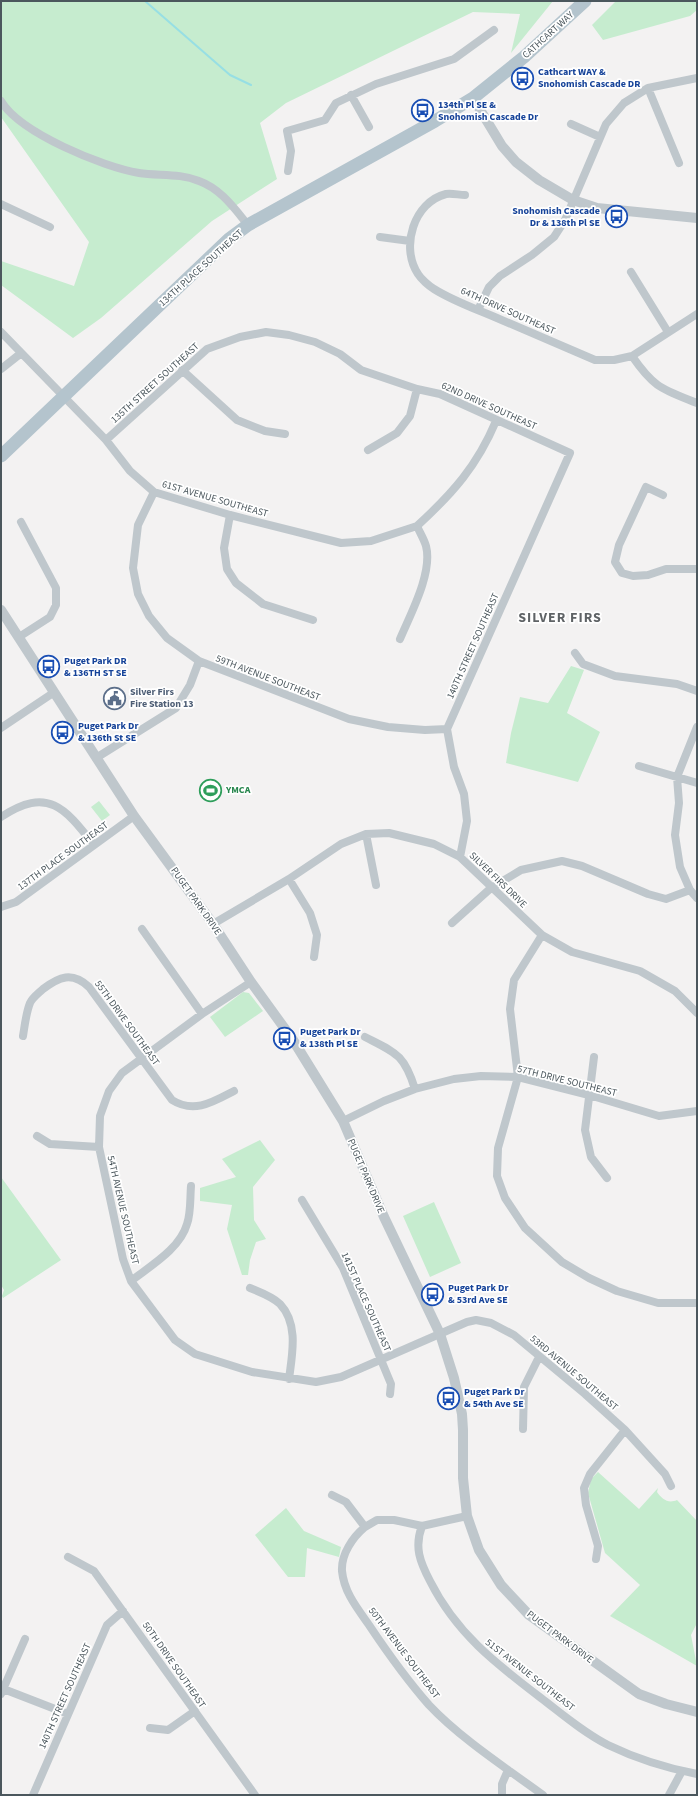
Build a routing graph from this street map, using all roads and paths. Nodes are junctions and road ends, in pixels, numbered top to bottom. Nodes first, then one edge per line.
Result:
1 (586, 1) edge
2 (494, 30) dead end
3 (697, 78) edge
4 (648, 88) junction
5 (351, 95) junction
6 (473, 98) junction
7 (1, 101) edge
8 (571, 124) dead end
9 (369, 127) dead end
10 (600, 137) junction
11 (679, 163) dead end
12 (288, 172) dead end
13 (465, 195) dead end
14 (573, 200) junction
15 (1, 204) edge
16 (697, 218) edge
17 (248, 225) junction
18 (50, 227) dead end
19 (380, 237) dead end
20 (410, 240) junction
21 (631, 272) dead end
22 (478, 310) junction
23 (697, 314) edge
24 (1, 332) edge
25 (668, 332) junction
26 (289, 335) joint
27 (20, 354) junction
28 (632, 356) junction
29 (1, 369) edge
30 (182, 370) junction
31 (417, 389) junction
32 (63, 397) junction
33 (697, 403) edge
34 (496, 420) junction
35 (285, 434) dead end
36 (106, 440) junction
37 (368, 450) dead end
38 (570, 452) joint
39 (1, 456) edge
40 (154, 492) junction
41 (663, 494) dead end
42 (230, 515) junction
43 (21, 522) dead end
44 (417, 526) junction
45 (697, 569) edge
46 (1, 610) edge
47 (313, 620) dead end
48 (20, 637) junction
49 (400, 639) dead end
50 (575, 653) dead end
51 (199, 661) junction
52 (697, 691) edge
53 (53, 693) junction
54 (697, 727) edge
55 (1, 728) edge
56 (447, 729) junction
57 (96, 758) junction
58 (639, 766) dead end
59 (677, 777) junction
60 (697, 783) edge
61 (134, 816) junction
62 (1, 817) edge
63 (366, 834) junction
64 (94, 845) junction
65 (460, 857) junction
66 (289, 879) junction
67 (376, 885) dead end
68 (491, 888) junction
69 (690, 890) junction
70 (697, 898) edge
71 (1, 907) edge
72 (452, 923) dead end
73 (213, 924) junction
74 (142, 929) dead end
75 (542, 935) junction
76 (314, 957) dead end
77 (251, 982) junction
78 (697, 1013) edge
79 (202, 1014) junction
80 (23, 1036) dead end
81 (365, 1037) dead end
82 (594, 1057) dead end
83 (141, 1059) junction
84 (518, 1077) junction
85 (415, 1089) junction
86 (234, 1092) dead end
87 (589, 1095) junction
88 (697, 1111) edge
89 (343, 1121) junction
90 (37, 1136) dead end
91 (99, 1147) junction
92 (607, 1178) dead end
93 (191, 1186) dead end
94 (302, 1200) dead end
95 (131, 1280) junction
96 (250, 1288) dead end
97 (697, 1303) edge
98 (440, 1334) junction
99 (539, 1357) junction
100 (381, 1359) junction
101 (288, 1378) junction
102 (390, 1394) dead end
103 (522, 1429) dead end
104 (625, 1430) junction
105 (672, 1486) dead end
106 (332, 1495) dead end
107 (467, 1516) junction
108 (422, 1526) junction
109 (365, 1527) junction
110 (68, 1557) dead end
111 (596, 1559) dead end
112 (124, 1611) junction
113 (25, 1639) dead end
114 (2, 1690) edge
115 (194, 1711) junction
116 (697, 1712) edge
117 (68, 1714) junction
118 (150, 1728) dead end
119 (508, 1770) junction
120 (682, 1771) junction
121 (697, 1774) edge
122 (33, 1795) edge
123 (255, 1795) edge
124 (502, 1795) edge
125 (543, 1795) edge
126 (669, 1795) edge

1 - 6 main road, CATHCART WAY
2 - 5 street
3 - 4 street
4 - 10 street
4 - 11 street
5 - 9 street
5 - 12 street
6 - 14 street
6 - 17 main road, 134TH PLACE SOUTHEAST
7 - 17 street
8 - 10 street
10 - 14 street
13 - 20 street, 64TH DRIVE SOUTHEAST
14 - 16 street
14 - 22 street
15 - 18 street
17 - 32 main road, 134TH PLACE SOUTHEAST
19 - 20 street
20 - 22 street, 64TH DRIVE SOUTHEAST
21 - 25 street
22 - 28 street, 64TH DRIVE SOUTHEAST
23 - 25 street, 64TH DRIVE SOUTHEAST
24 - 27 street, 61ST AVENUE SOUTHEAST
25 - 28 street, 64TH DRIVE SOUTHEAST
26 - 30 street, 135TH STREET SOUTHEAST
26 - 31 street, 62ND DRIVE SOUTHEAST
27 - 29 street
27 - 32 street, 61ST AVENUE SOUTHEAST
28 - 33 street
30 - 35 street
30 - 36 street, 135TH STREET SOUTHEAST
31 - 34 street, 62ND DRIVE SOUTHEAST
31 - 37 street
32 - 36 street, 61ST AVENUE SOUTHEAST
32 - 39 main road, 134TH PLACE SOUTHEAST
34 - 38 street, 62ND DRIVE SOUTHEAST
34 - 44 street
36 - 40 street, 61ST AVENUE SOUTHEAST
38 - 56 street, 140TH STREET SOUTHEAST
40 - 42 street, 61ST AVENUE SOUTHEAST
40 - 51 street, 59TH AVENUE SOUTHEAST
41 - 45 street
42 - 44 street, 61ST AVENUE SOUTHEAST
42 - 47 street
43 - 48 street
44 - 49 street
46 - 48 street, PUGET PARK DRIVE
48 - 53 street, PUGET PARK DRIVE
50 - 52 street
51 - 56 street, 59TH AVENUE SOUTHEAST
51 - 57 street
53 - 55 street
53 - 57 street, PUGET PARK DRIVE
54 - 59 street
56 - 65 street
57 - 61 street, PUGET PARK DRIVE
58 - 59 street
59 - 60 street
59 - 69 street
61 - 64 street, 137TH PLACE SOUTHEAST
61 - 73 street, PUGET PARK DRIVE
62 - 64 street
63 - 65 street, SILVER FIRS DRIVE
63 - 66 street, SILVER FIRS DRIVE
63 - 67 street
64 - 71 street, 137TH PLACE SOUTHEAST
65 - 68 street, SILVER FIRS DRIVE
66 - 73 street, SILVER FIRS DRIVE
66 - 76 street
68 - 69 street
68 - 72 street
68 - 75 street, SILVER FIRS DRIVE
69 - 70 street
73 - 77 street, PUGET PARK DRIVE
74 - 79 street
75 - 78 street, SILVER FIRS DRIVE
75 - 84 street
77 - 79 street, 54TH AVENUE SOUTHEAST
77 - 89 street, PUGET PARK DRIVE
79 - 83 street, 54TH AVENUE SOUTHEAST
80 - 83 street, 55TH DRIVE SOUTHEAST
81 - 85 street
82 - 87 street
83 - 86 street, 55TH DRIVE SOUTHEAST
83 - 91 street, 54TH AVENUE SOUTHEAST
84 - 85 street, 57TH DRIVE SOUTHEAST
84 - 87 street, 57TH DRIVE SOUTHEAST
84 - 97 street
85 - 89 street, 57TH DRIVE SOUTHEAST
87 - 88 street, 57TH DRIVE SOUTHEAST
87 - 92 street
89 - 98 street, PUGET PARK DRIVE
90 - 91 street
91 - 95 street, 54TH AVENUE SOUTHEAST
93 - 95 street
94 - 100 street, 141ST PLACE SOUTHEAST
95 - 101 street, 54TH AVENUE SOUTHEAST
96 - 101 street
98 - 99 street, 53RD AVENUE SOUTHEAST
98 - 100 street, 54TH AVENUE SOUTHEAST
98 - 107 street, PUGET PARK DRIVE
99 - 103 street
99 - 104 street, 53RD AVENUE SOUTHEAST
100 - 101 street, 54TH AVENUE SOUTHEAST
100 - 102 street, 141ST PLACE SOUTHEAST
104 - 105 street, 53RD AVENUE SOUTHEAST
104 - 111 street
106 - 109 street
107 - 108 street
107 - 116 street, PUGET PARK DRIVE
108 - 109 street
108 - 120 street, 51ST AVENUE SOUTHEAST
109 - 119 street, 50TH AVENUE SOUTHEAST
110 - 112 street, 50TH DRIVE SOUTHEAST
112 - 115 street, 50TH DRIVE SOUTHEAST
112 - 117 street, 140TH STREET SOUTHEAST
113 - 114 street
114 - 117 street
115 - 118 street
115 - 123 street, 50TH DRIVE SOUTHEAST
117 - 122 street, 140TH STREET SOUTHEAST
119 - 124 street
119 - 125 street, 50TH AVENUE SOUTHEAST
120 - 121 street, 51ST AVENUE SOUTHEAST
120 - 126 street

